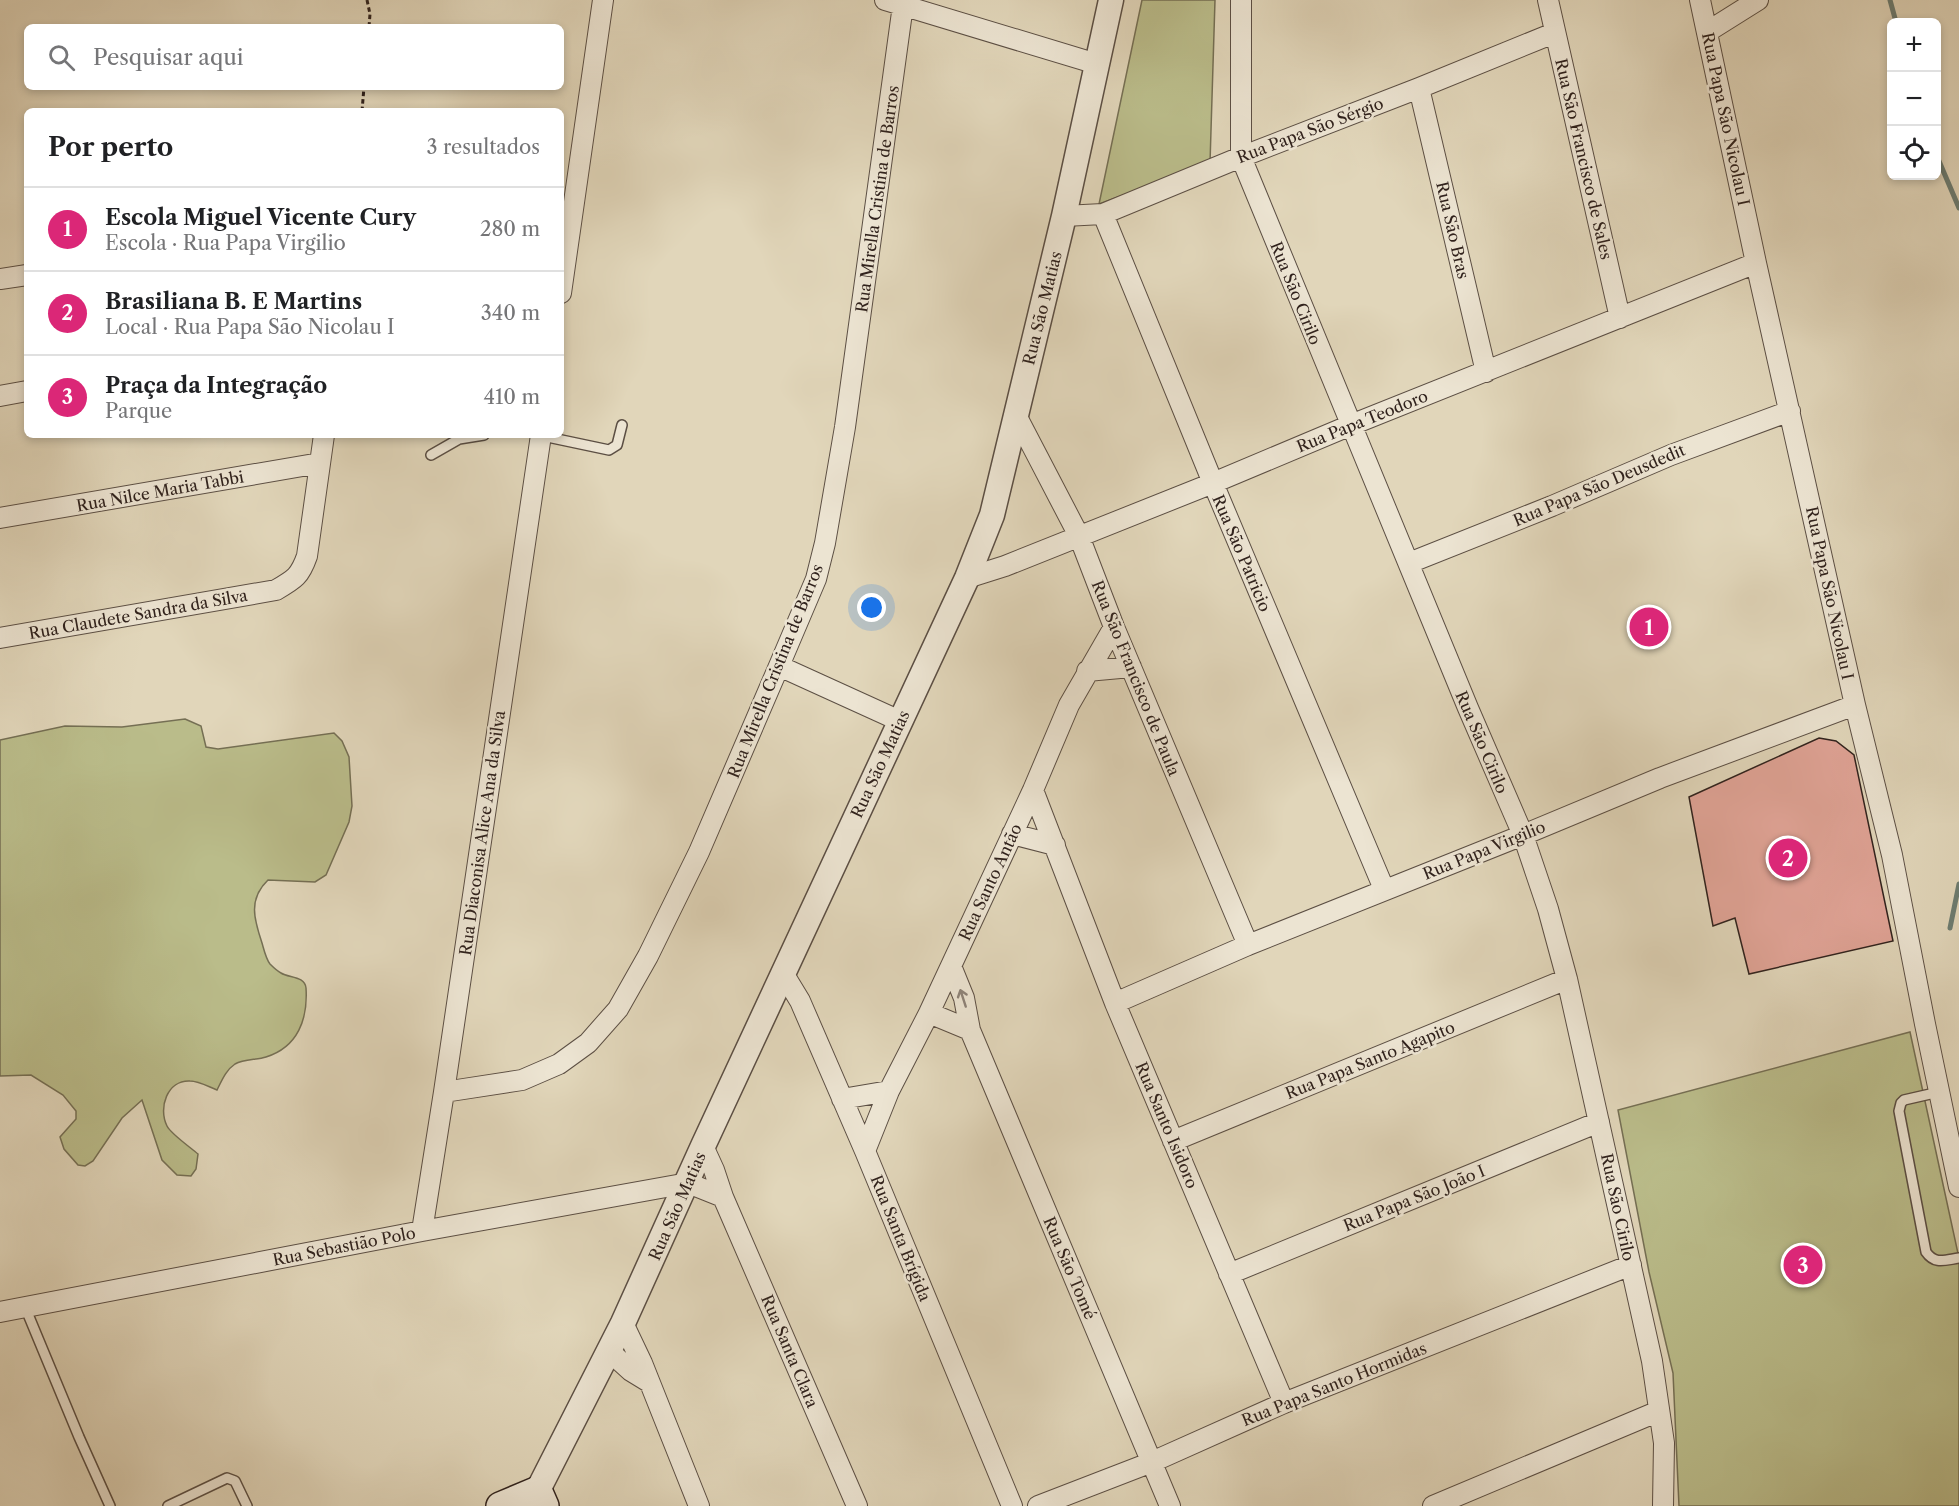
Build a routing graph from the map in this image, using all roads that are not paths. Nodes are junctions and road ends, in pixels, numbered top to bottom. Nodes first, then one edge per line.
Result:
1 (603, 0) edge
2 (1111, 0) edge
3 (1241, 0) edge
4 (1548, 0) edge
5 (1700, 0) edge
6 (1758, 0) edge
7 (894, 3) edge
8 (1707, 32) junction
9 (1554, 33) junction
10 (1097, 64) junction
11 (1419, 88) junction
12 (1241, 157) junction
13 (1103, 214) junction
14 (1064, 216) junction
15 (1756, 263) junction
16 (564, 272) edge
17 (24, 275) edge
18 (0, 279) edge
19 (1620, 318) junction
20 (1486, 372) junction
21 (24, 392) edge
22 (0, 396) edge
23 (1790, 411) junction
24 (1016, 415) junction
25 (622, 425) dead end
26 (1351, 425) junction
27 (324, 438) edge
28 (465, 438) edge
29 (539, 438) edge
30 (553, 438) edge
31 (431, 455) dead end
32 (320, 463) junction
33 (1213, 483) junction
34 (0, 518) edge
35 (1079, 536) junction
36 (1409, 562) junction
37 (966, 578) junction
38 (1114, 627) junction
39 (0, 638) edge
40 (779, 666) junction
41 (1131, 667) junction
42 (1087, 671) junction
43 (1855, 705) junction
44 (900, 721) junction
45 (1033, 790) junction
46 (1012, 834) junction
47 (1523, 835) junction
48 (1055, 845) junction
49 (1384, 889) junction
50 (1248, 945) junction
51 (951, 966) junction
52 (783, 973) junction
53 (1567, 979) junction
54 (1115, 1003) junction
55 (929, 1013) junction
56 (970, 1030) junction
57 (890, 1091) junction
58 (444, 1092) junction
59 (1939, 1092) junction
60 (842, 1099) junction
61 (1599, 1122) junction
62 (1173, 1141) junction
63 (703, 1146) junction
64 (865, 1151) junction
65 (688, 1183) junction
66 (1959, 1187) edge
67 (723, 1197) junction
68 (422, 1231) junction
69 (1959, 1258) edge
70 (1631, 1265) junction
71 (1229, 1274) junction
72 (25, 1307) junction
73 (0, 1312) edge
74 (623, 1323) junction
75 (609, 1352) junction
76 (649, 1382) junction
77 (1284, 1403) junction
78 (1659, 1411) junction
79 (1152, 1462) junction
80 (541, 1498) edge
81 (110, 1506) edge
82 (168, 1506) edge
83 (247, 1506) edge
84 (500, 1506) edge
85 (699, 1506) edge
86 (856, 1506) edge
87 (1012, 1506) edge
88 (1038, 1506) edge
89 (1170, 1506) edge
90 (1433, 1506) edge
91 (1664, 1506) edge

1 - 16 street
2 - 10 street, Rua São Matias
3 - 12 street, Rua São Cirilo
4 - 9 street, Rua São Francisco de Sales
5 - 8 street, Rua Papa São Nicolau I
6 - 8 street
7 - 10 street
7 - 40 street, Rua Mirella Cristina de Barros
8 - 15 street, Rua Papa São Nicolau I
9 - 11 street, Rua Papa São Sérgio
9 - 19 street, Rua São Francisco de Sales
10 - 14 street, Rua São Matias
11 - 12 street, Rua Papa São Sérgio
11 - 20 street, Rua São Bras
12 - 13 street, Rua Papa São Sérgio
12 - 26 street, Rua São Cirilo
13 - 14 street, Rua Papa São Sérgio
13 - 33 street, Rua São Patricio
14 - 24 street, Rua São Matias
15 - 19 street, Rua Papa Teodoro
15 - 23 street, Rua Papa São Nicolau I
17 - 18 street
19 - 20 street, Rua Papa Teodoro
20 - 26 street, Rua Papa Teodoro
21 - 22 street
23 - 36 street, Rua Papa São Deusdedit
23 - 43 street, Rua Papa São Nicolau I
24 - 35 street, Rua São Francisco de Paula
24 - 37 street, Rua São Matias
25 - 30 lane
26 - 33 street, Rua Papa Teodoro
26 - 36 street, Rua São Cirilo
27 - 32 street
28 - 31 lane
29 - 58 street, Rua Diaconisa Alice Ana da Silva
32 - 34 street, Rua Nilce Maria Tabbi
32 - 39 street, Rua Claudete Sandra da Silva
33 - 35 street, Rua Papa Teodoro
33 - 49 street, Rua São Patricio
35 - 37 street, Rua Papa Teodoro
35 - 38 street, Rua São Francisco de Paula
36 - 47 street, Rua São Cirilo
37 - 44 street, Rua São Matias
38 - 41 street, Rua São Francisco de Paula
38 - 42 street, Rua Santo Antão
40 - 44 street
40 - 58 street, Rua Mirella Cristina de Barros
41 - 42 street
41 - 50 street, Rua São Francisco de Paula
42 - 45 street, Rua Santo Antão
43 - 47 street, Rua Papa Virgilio
43 - 59 street, Rua Papa São Nicolau I
44 - 52 street, Rua São Matias
45 - 46 street, Rua Santo Antão
45 - 48 street, Rua Santo Isidoro
46 - 48 street
46 - 51 street, Rua Santo Antão
47 - 49 street, Rua Papa Virgilio
47 - 53 street, Rua São Cirilo
48 - 54 street, Rua Santo Isidoro
49 - 50 street, Rua Papa Virgilio
50 - 54 street, Rua Papa Virgilio
51 - 55 street, Rua Santo Antão
56 -> 51 street, Rua São Tomé
52 - 60 street, Rua Santa Brígida
52 - 63 street, Rua São Matias
53 - 61 street, Rua São Cirilo
53 - 62 street, Rua Papa Santo Agapito
54 - 62 street, Rua Santo Isidoro
55 - 56 street
55 - 57 street, Rua Santo Antão
56 - 79 street, Rua São Tomé
57 - 60 street
57 - 64 street, Rua Santo Antão
58 - 68 street, Rua Diaconisa Alice Ana da Silva
59 - 66 street, Rua Papa São Nicolau I
59 - 69 lane
60 - 64 street, Rua Santa Brígida
61 - 70 street, Rua São Cirilo
61 - 71 street, Rua Papa São João I
62 - 71 street, Rua Santo Isidoro
63 - 65 street, Rua São Matias
63 - 67 street, Rua Santa Clara
64 - 87 street, Rua Santa Brígida
65 - 67 street
65 - 68 street, Rua Sebastião Polo
65 - 74 street, Rua São Matias
67 - 86 street, Rua Santa Clara
68 - 72 street, Rua Sebastião Polo
70 - 77 street, Rua Papa Santo Hormidas
70 - 78 street, Rua São Cirilo
71 - 77 street, Rua Santo Isidoro
72 - 73 street, Rua Sebastião Polo
72 - 81 lane
74 - 75 street, Rua São Matias
74 - 76 street
75 - 76 street
75 - 80 street, Rua São Matias
76 - 85 street
77 - 79 street, Rua Papa Santo Hormidas
78 - 90 street
78 - 91 street, Rua São Cirilo
79 - 88 street, Rua Papa Santo Hormidas
79 - 89 street, Rua São Tomé
80 - 84 main road
82 - 83 lane

